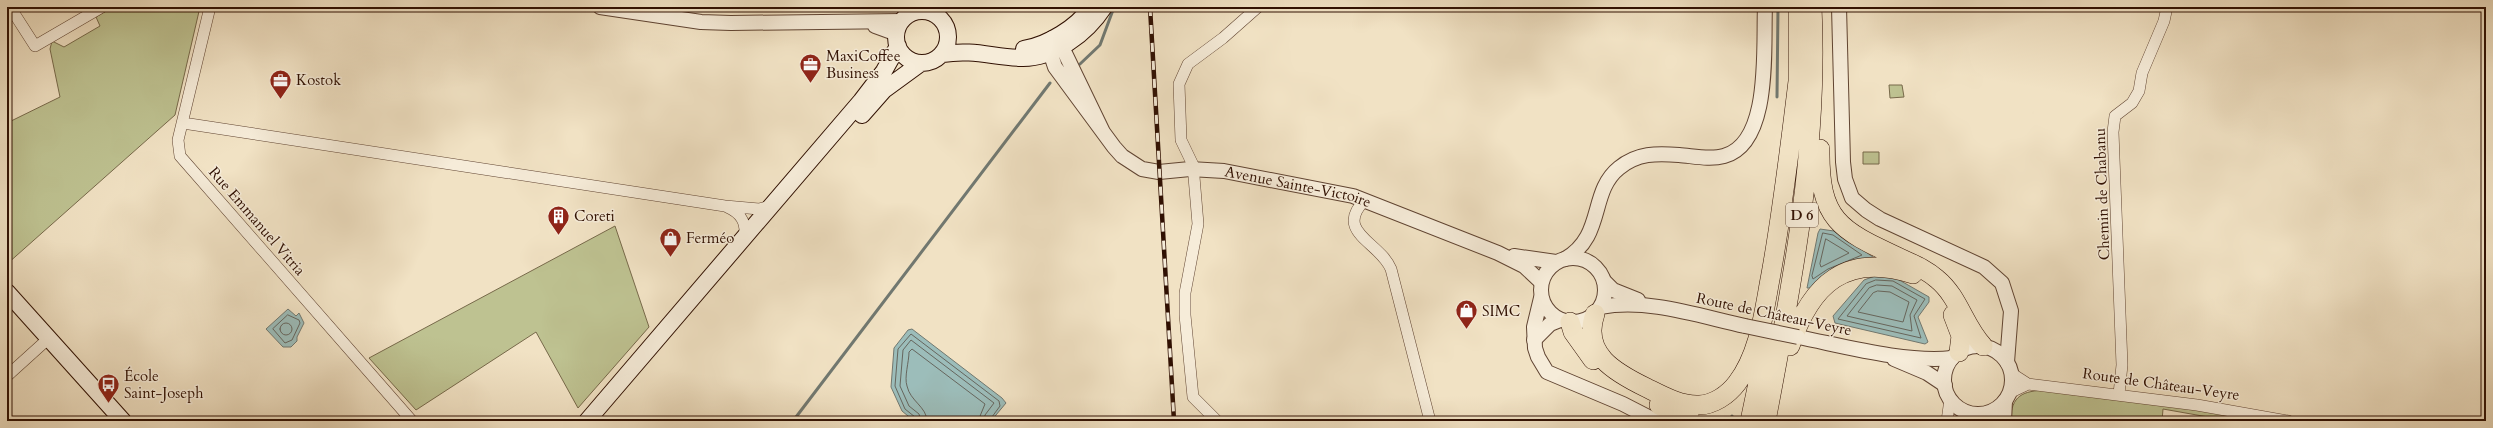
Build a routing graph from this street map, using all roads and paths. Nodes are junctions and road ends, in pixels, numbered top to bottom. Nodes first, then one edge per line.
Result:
1 (10, 7) edge
2 (102, 7) edge
3 (210, 7) edge
4 (600, 7) edge
5 (1090, 7) edge
6 (1104, 7) edge
7 (1258, 7) edge
8 (1765, 7) edge
9 (1798, 7) edge
10 (1812, 7) edge
11 (1819, 7) edge
12 (1839, 7) edge
13 (2166, 7) edge
14 (948, 30) junction
15 (899, 33) junction
16 (1055, 46) junction
17 (942, 54) junction
18 (921, 63) junction
19 (1799, 73) junction
20 (183, 123) junction
21 (1194, 169) junction
22 (1365, 200) junction
23 (725, 206) junction
24 (771, 206) junction
25 (1591, 230) junction
26 (745, 236) junction
27 (1498, 252) junction
28 (1561, 260) junction
29 (1601, 277) junction
30 (1542, 282) junction
31 (7, 292) edge
32 (1541, 298) junction
33 (7, 302) edge
34 (1663, 308) junction
35 (1598, 310) junction
36 (1565, 321) junction
37 (2010, 330) junction
38 (46, 340) junction
39 (1534, 340) junction
40 (1989, 348) junction
41 (1879, 353) junction
42 (1956, 355) junction
43 (2009, 368) junction
44 (7, 376) edge
45 (2028, 384) junction
46 (1945, 385) junction
47 (2119, 394) junction
48 (2007, 397) junction
49 (1950, 399) junction
50 (1974, 417) edge
51 (114, 421) edge
52 (123, 421) edge
53 (412, 421) edge
54 (587, 421) edge
55 (598, 421) edge
56 (1217, 421) edge
57 (1430, 421) edge
58 (1656, 421) edge
59 (1691, 421) edge
60 (1750, 421) edge
61 (1766, 421) edge
62 (1771, 421) edge
63 (1947, 421) edge
64 (2004, 421) edge
65 (2288, 421) edge

1 - 2 street
3 - 20 street, Rue Emmanuel Vitria
4 - 15 street
5 - 16 main road
6 - 16 main road
7 - 21 street
8 - 25 street
9 - 19 highway, D 6
10 - 61 highway, D 6
11 - 40 highway
12 - 37 street
13 - 47 street, Chemin de Chabanu
14 - 15 main road
14 - 16 main road
14 - 17 main road
15 - 18 main road
15 - 24 main road
16 - 17 main road
16 - 21 street, Avenue Sainte-Victoire
17 - 18 main road
18 - 55 main road
19 - 35 highway
19 - 60 highway, D 6
20 - 23 street
20 - 53 street, Rue Emmanuel Vitria
21 - 22 street, Avenue Sainte-Victoire
21 - 56 street
22 - 27 street, Avenue Sainte-Victoire
22 - 57 street
23 - 24 street
23 - 26 street
24 - 26 main road
25 - 28 street
25 - 29 street
26 - 54 main road
27 - 28 street, Avenue Sainte-Victoire
27 - 30 street, Avenue Sainte-Victoire
28 - 29 street
28 - 30 street
29 - 34 street, Route de Château-Veyre
29 - 35 street
30 - 32 street
31 - 38 main road
32 - 36 street
32 - 39 street
33 - 38 main road
34 - 35 street, Route de Château-Veyre
34 - 41 street, Route de Château-Veyre, bridge
35 - 36 street
36 - 39 street
36 - 59 highway
37 - 40 street
37 - 43 street
38 - 44 street
38 - 51 main road
38 - 52 main road
39 - 58 street
40 - 42 street
40 - 43 street
41 - 42 street, Route de Château-Veyre
41 - 46 street, Route de Château-Veyre
42 - 46 street
42 - 62 highway
43 - 45 street, Route de Château-Veyre
43 - 48 street
45 - 47 street, Route de Château-Veyre
45 - 48 street
46 - 49 street
47 - 65 street, Route de Château-Veyre
48 - 50 street
48 - 64 street
49 - 50 street
49 - 63 street

